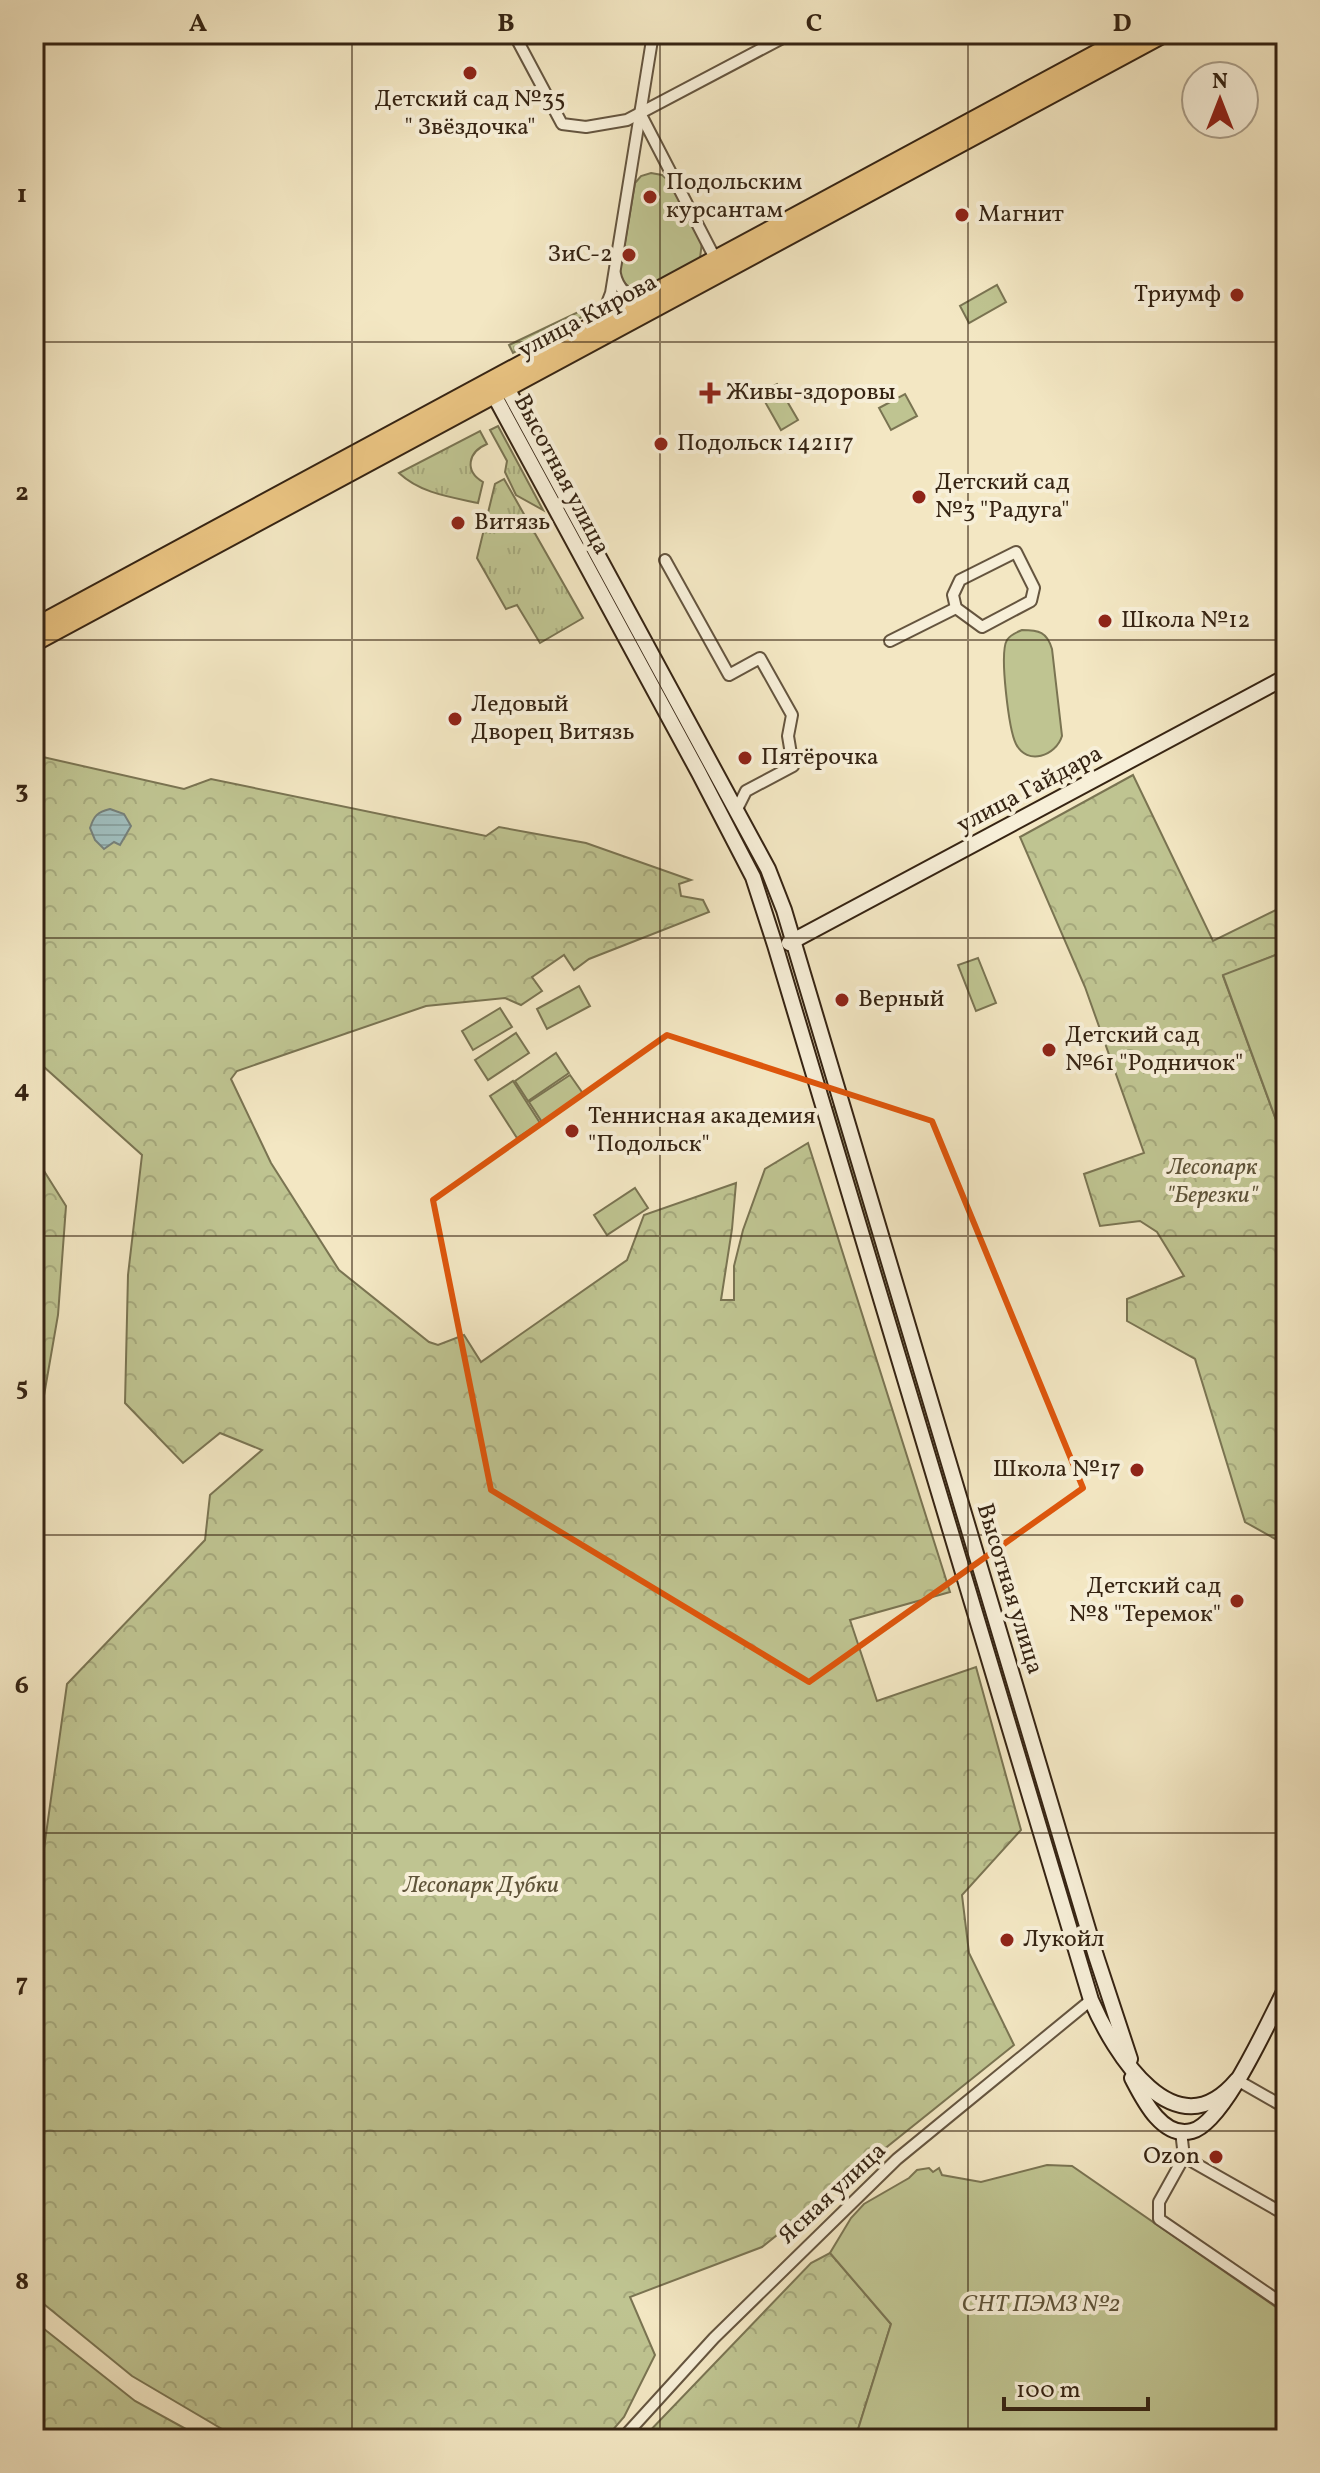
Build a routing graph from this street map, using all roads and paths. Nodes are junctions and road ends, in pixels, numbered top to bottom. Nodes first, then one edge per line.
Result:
1 (514, 34) edge
2 (653, 34) edge
3 (790, 34) edge
4 (1132, 34) edge
5 (1164, 34) edge
6 (640, 113) junction
7 (719, 265) junction
8 (614, 272) junction
9 (635, 301) junction
10 (659, 306) junction
11 (601, 319) junction
12 (498, 387) junction
13 (665, 560) dead end
14 (956, 608) junction
15 (34, 627) edge
16 (890, 641) dead end
17 (34, 643) edge
18 (1286, 677) edge
19 (707, 774) junction
20 (736, 811) junction
21 (769, 924) junction
22 (793, 939) junction
23 (781, 965) junction
24 (828, 1058) junction
25 (810, 1063) junction
26 (1285, 1991) edge
27 (1108, 1994) junction
28 (1091, 2000) junction
29 (1074, 2013) junction
30 (1100, 2021) junction
31 (1122, 2059) junction
32 (1138, 2078) junction
33 (1237, 2080) junction
34 (1286, 2108) edge
35 (1181, 2131) junction
36 (1184, 2157) junction
37 (1286, 2215) edge
38 (1286, 2306) edge
39 (622, 2439) edge

1 - 6 street
2 - 6 street
3 - 6 street
4 - 7 main road, улица Кирова
5 - 7 main road, улица Кирова
6 - 7 street
6 - 8 street
7 - 9 main road, улица Кирова
7 - 10 main road, улица Кирова
8 - 9 street
8 - 11 street
9 - 10 street
9 - 11 main road, улица Кирова
10 - 12 main road, улица Кирова
11 - 12 main road, улица Кирова
12 - 15 main road, улица Кирова
12 - 17 main road, улица Кирова
12 - 19 street, Высотная улица
13 - 20 street
14 - 14 street
14 - 16 street
18 - 22 street, улица Гайдара
19 - 20 street, Высотная улица
19 - 21 street, Высотная улица
20 - 22 street, Высотная улица
21 - 22 street
21 - 23 street, Высотная улица
22 - 23 street
22 - 24 street, Высотная улица
23 - 25 street, Высотная улица
24 - 25 street
24 - 27 street, Высотная улица
25 - 28 street, Высотная улица
26 - 33 street
27 - 28 street
27 - 32 street, Высотная улица
28 - 29 street, Ясная улица
28 - 30 street, Высотная улица
29 - 30 street
29 - 39 street, Ясная улица
30 - 31 street, Высотная улица
31 - 32 street, Высотная улица
31 - 35 street
32 - 33 street
33 - 34 street
33 - 35 street
35 - 36 street
36 - 37 street
36 - 38 street

